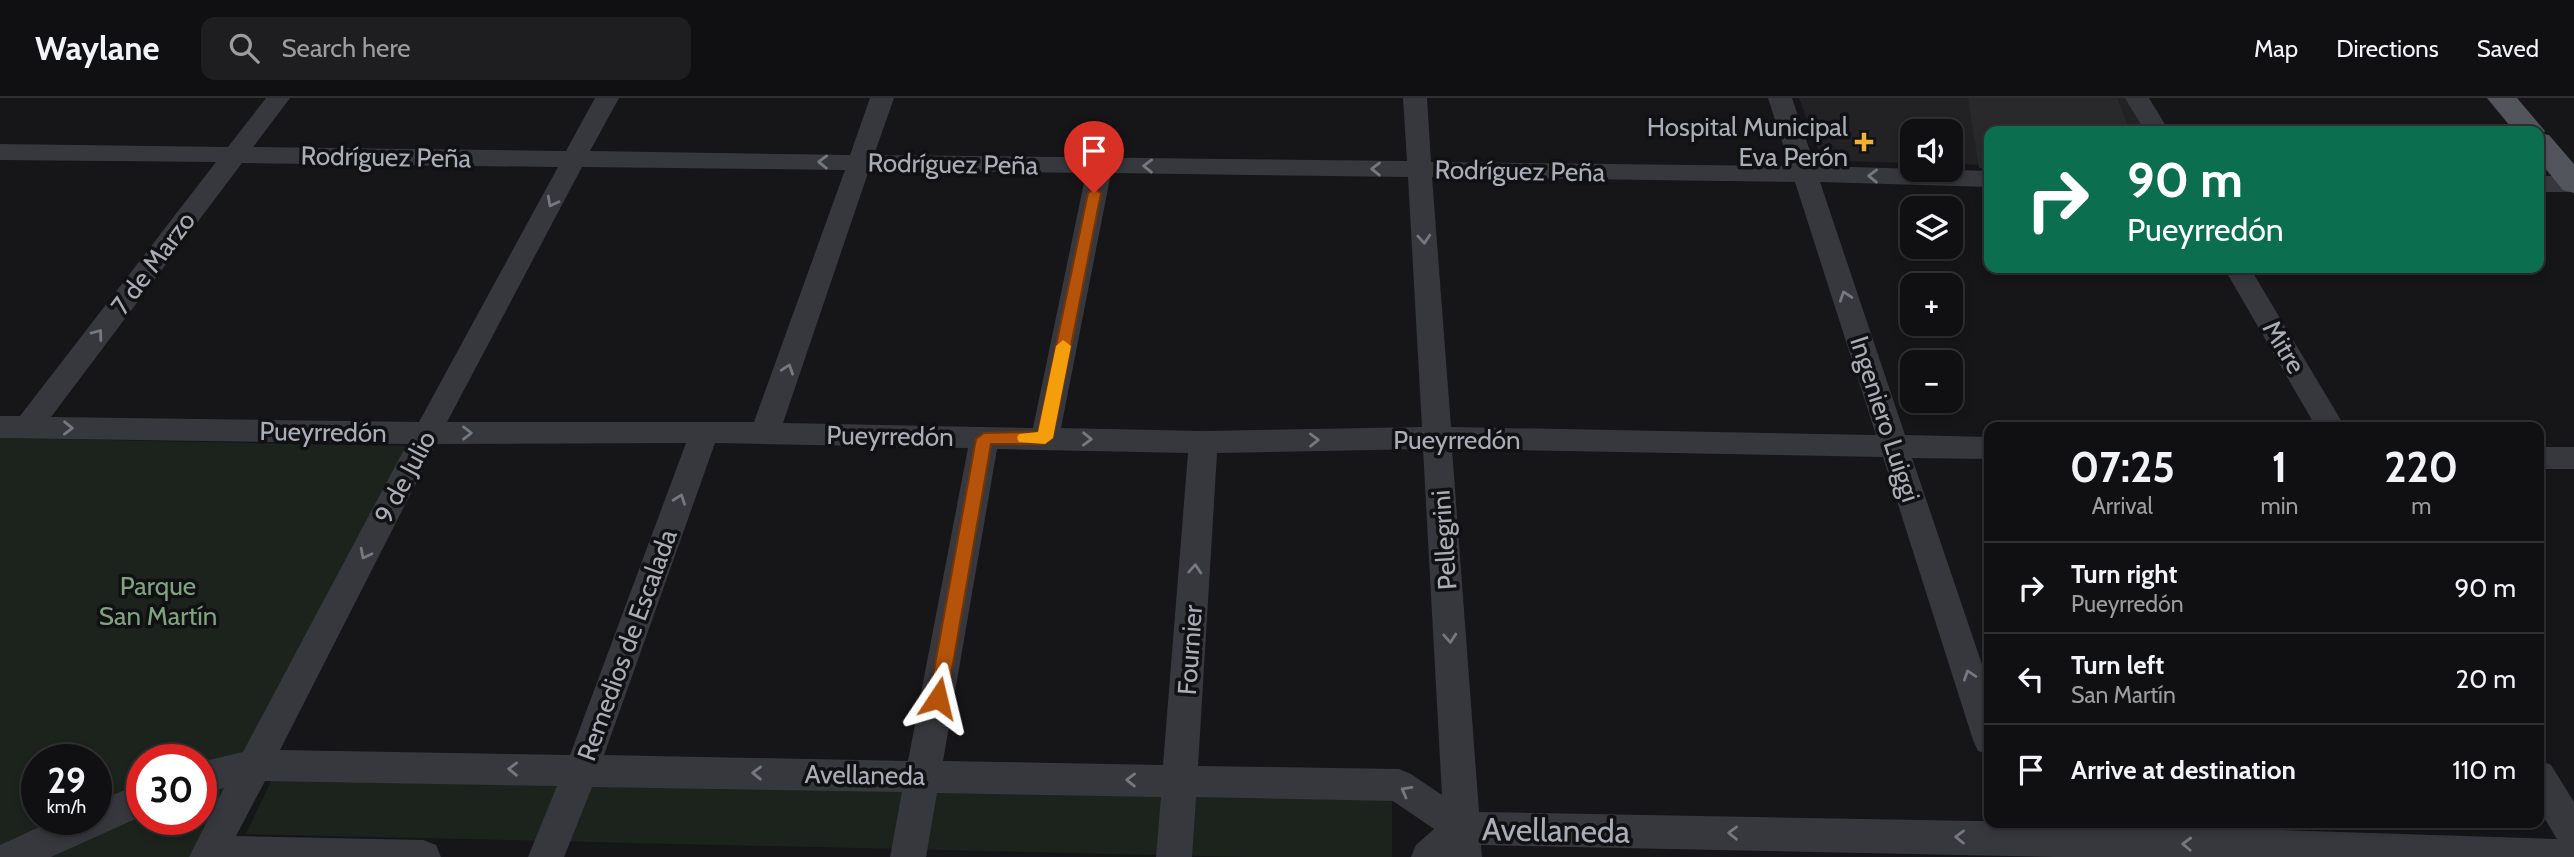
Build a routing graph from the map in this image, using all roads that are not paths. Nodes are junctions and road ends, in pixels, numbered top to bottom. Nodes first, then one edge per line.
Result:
1 (278, 98) edge
2 (607, 98) edge
3 (883, 98) edge
4 (1415, 98) edge
5 (1780, 98) edge
6 (2137, 98) edge
7 (2501, 98) edge
8 (2154, 126) edge
9 (2526, 126) edge
10 (2544, 148) edge
11 (0, 152) edge
12 (235, 155) junction
13 (574, 159) junction
14 (860, 163) junction
15 (1100, 166) junction
16 (1420, 170) junction
17 (1805, 174) junction
18 (1984, 179) edge
19 (2574, 183) edge
20 (2544, 184) edge
21 (2240, 273) edge
22 (2328, 422) edge
23 (13, 427) edge
24 (705, 432) junction
25 (427, 433) junction
26 (765, 433) junction
27 (1045, 438) junction
28 (1437, 438) junction
29 (984, 439) junction
30 (1203, 442) junction
31 (1893, 445) junction
32 (1984, 448) edge
33 (2544, 458) edge
34 (2574, 458) edge
35 (1984, 722) edge
36 (255, 765) junction
37 (581, 771) junction
38 (217, 774) edge
39 (924, 775) junction
40 (1181, 781) junction
41 (2544, 784) edge
42 (120, 809) edge
43 (217, 812) edge
44 (211, 835) edge
45 (2574, 835) edge
46 (2022, 839) edge
47 (1463, 843) edge
48 (208, 855) edge
49 (12, 857) edge
50 (423, 857) edge
51 (546, 857) edge
52 (908, 857) edge
53 (1174, 857) edge
54 (1429, 857) edge
55 (2574, 857) edge

1 - 12 street, 7 de Marzo
2 - 13 street, 9 de Julio
3 - 14 street
4 - 16 street, Pellegrini
5 - 17 street, Ingeniero Luiggi
6 - 8 street
7 - 9 main road
10 - 19 main road
11 - 12 street, Rodríguez Peña
12 - 13 street, Rodríguez Peña
23 -> 12 street, 7 de Marzo
14 -> 13 street, Rodríguez Peña
13 -> 25 street, 9 de Julio
14 - 15 street, Rodríguez Peña
26 -> 14 street
16 -> 15 street, Rodríguez Peña
15 - 27 street
16 - 17 street, Rodríguez Peña
16 -> 28 street, Pellegrini
18 -> 17 street, Rodríguez Peña
31 -> 17 street, Ingeniero Luiggi
19 - 20 street
21 - 22 street, Mitre
23 -> 25 street, Pueyrredón
25 -> 24 street, Pueyrredón
24 - 26 street, Pueyrredón
37 -> 24 street, Remedios de Escalada
25 -> 36 street, 9 de Julio
26 - 29 street, Pueyrredón
27 - 29 street, Pueyrredón
27 -> 30 street, Pueyrredón
30 -> 28 street, Pueyrredón
28 - 31 street, Pueyrredón
28 -> 47 street, Pellegrini
29 - 39 street
40 -> 30 street, Fournier
31 - 32 street, Pueyrredón
35 -> 31 street, Ingeniero Luiggi
33 - 34 street
37 -> 36 street, Avellaneda
36 - 38 street, Avellaneda
36 - 43 street, 9 de Julio
39 -> 37 street, Avellaneda
37 - 51 street, Remedios de Escalada
40 -> 39 street, Avellaneda
39 - 52 street
47 -> 40 street, Avellaneda
40 - 53 street, Fournier
41 - 45 street
42 - 49 street
44 - 48 street, 9 de Julio
46 -> 47 street, Avellaneda
55 -> 46 street, Avellaneda
47 - 54 street, Avellaneda
48 - 50 street

